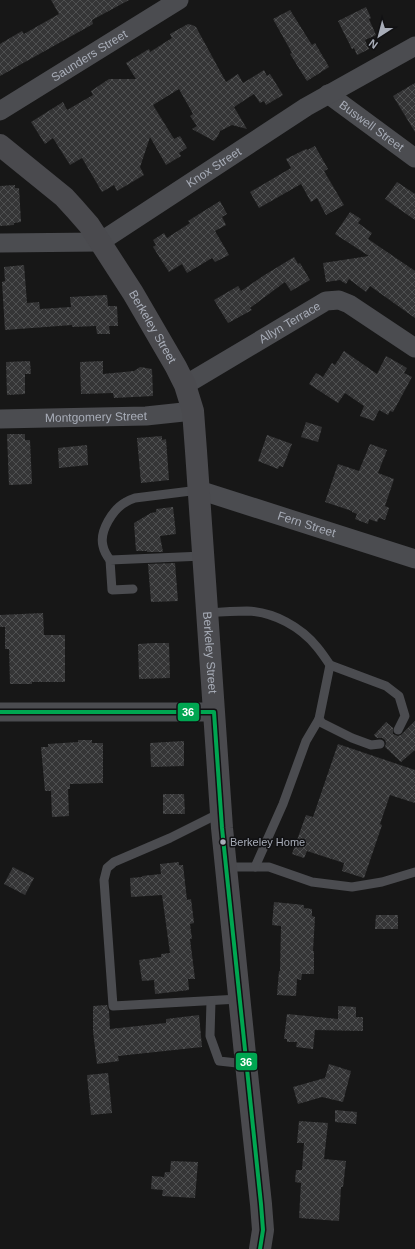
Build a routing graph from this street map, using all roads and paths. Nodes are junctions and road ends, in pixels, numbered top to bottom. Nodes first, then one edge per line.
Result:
1 (179, 0) edge
2 (415, 46) edge
3 (328, 94) junction
4 (0, 111) edge
5 (0, 145) edge
6 (415, 158) edge
7 (100, 242) junction
8 (0, 243) edge
9 (415, 348) edge
10 (185, 385) junction
11 (193, 411) junction
12 (0, 419) edge
13 (199, 490) junction
14 (203, 556) junction
15 (415, 559) edge
16 (110, 560) junction
17 (133, 589) dead end
18 (207, 613) junction
19 (330, 665) junction
20 (0, 712) edge
21 (214, 712) junction
22 (319, 718) junction
23 (398, 730) dead end
24 (380, 744) dead end
25 (221, 812) junction
26 (226, 867) junction
27 (255, 867) junction
28 (415, 872) edge
29 (239, 999) junction
30 (210, 1001) junction
31 (246, 1064) junction
32 (260, 1249) edge

1 - 4 street, Saunders Street
2 - 3 street, Knox Street
3 - 6 street, Buswell Street
3 - 7 street, Knox Street
5 - 7 street, Berkeley Street
7 - 8 street
7 - 10 street, Berkeley Street
9 - 10 street, Allyn Terrace
10 - 11 street, Berkeley Street
11 - 12 street, Montgomery Street
11 - 13 street, Berkeley Street
13 - 14 street, Berkeley Street
13 - 15 street, Fern Street
13 - 16 lane
14 - 16 lane
14 - 18 street, Berkeley Street
16 - 17 lane
18 - 19 lane
18 - 21 street, Berkeley Street
19 - 22 lane
19 - 23 lane
20 - 21 street
21 - 25 street, Berkeley Street
22 - 24 lane
22 - 27 lane
25 - 26 street, Berkeley Street
25 - 30 lane
26 - 27 lane
26 - 29 street, Berkeley Street
27 - 28 lane
29 - 30 lane
29 - 31 street, Berkeley Street
30 - 31 lane
31 - 32 street, Berkeley Street

